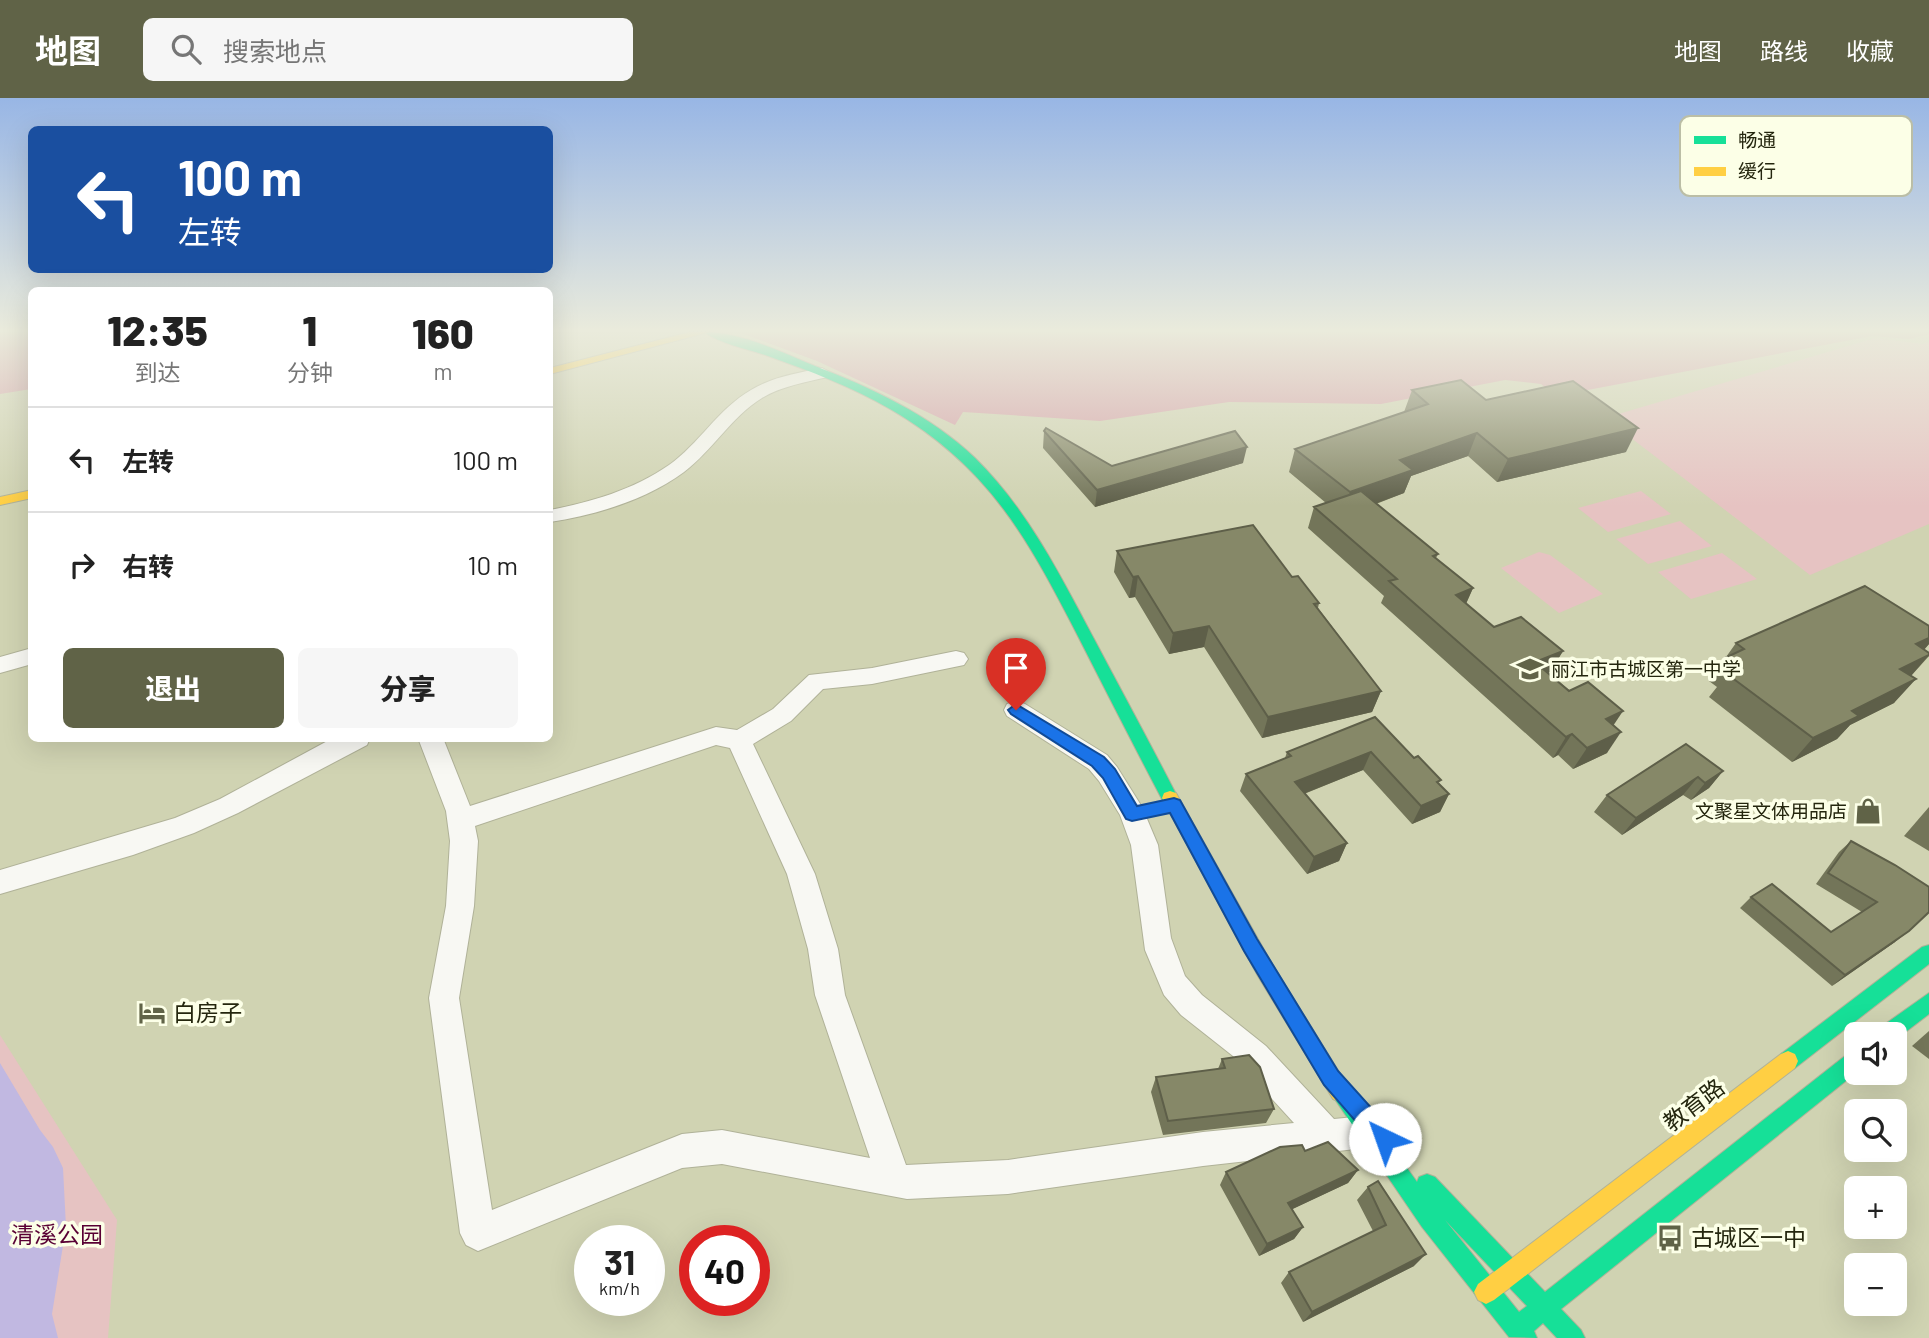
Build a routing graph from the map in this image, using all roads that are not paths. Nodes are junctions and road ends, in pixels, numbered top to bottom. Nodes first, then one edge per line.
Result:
1 (765, 390) edge
2 (856, 390) edge
3 (28, 495) edge
4 (0, 501) edge
5 (553, 515) edge
6 (28, 657) edge
7 (956, 659) dead end
8 (0, 665) edge
9 (1016, 710) dead end
10 (739, 740) junction
11 (349, 742) edge
12 (432, 742) edge
13 (1174, 805) junction
14 (1132, 814) junction
15 (461, 820) junction
16 (0, 882) edge
17 (1929, 953) edge
18 (1929, 1002) edge
19 (1903, 1022) edge
20 (1844, 1069) edge
21 (1331, 1078) junction
22 (1365, 1132) junction
23 (1328, 1136) junction
24 (894, 1180) junction
25 (1510, 1274) junction
26 (1486, 1292) junction
27 (1543, 1308) junction
28 (1521, 1333) edge
29 (1573, 1338) edge

1 - 5 street
2 - 13 street
3 - 4 street
6 - 8 street
7 - 10 street
9 - 14 street
10 - 15 street
10 - 24 street
11 - 16 street
12 - 15 street
13 - 14 street
13 - 21 street
14 - 23 street
15 - 24 street
17 - 25 street, 教育路
18 - 19 street
20 - 27 street
21 - 22 street
21 - 25 street
22 - 23 street
22 - 26 street
23 - 24 street
25 - 26 street, 教育路
25 - 27 street
26 - 28 street
27 - 28 street
27 - 29 street

